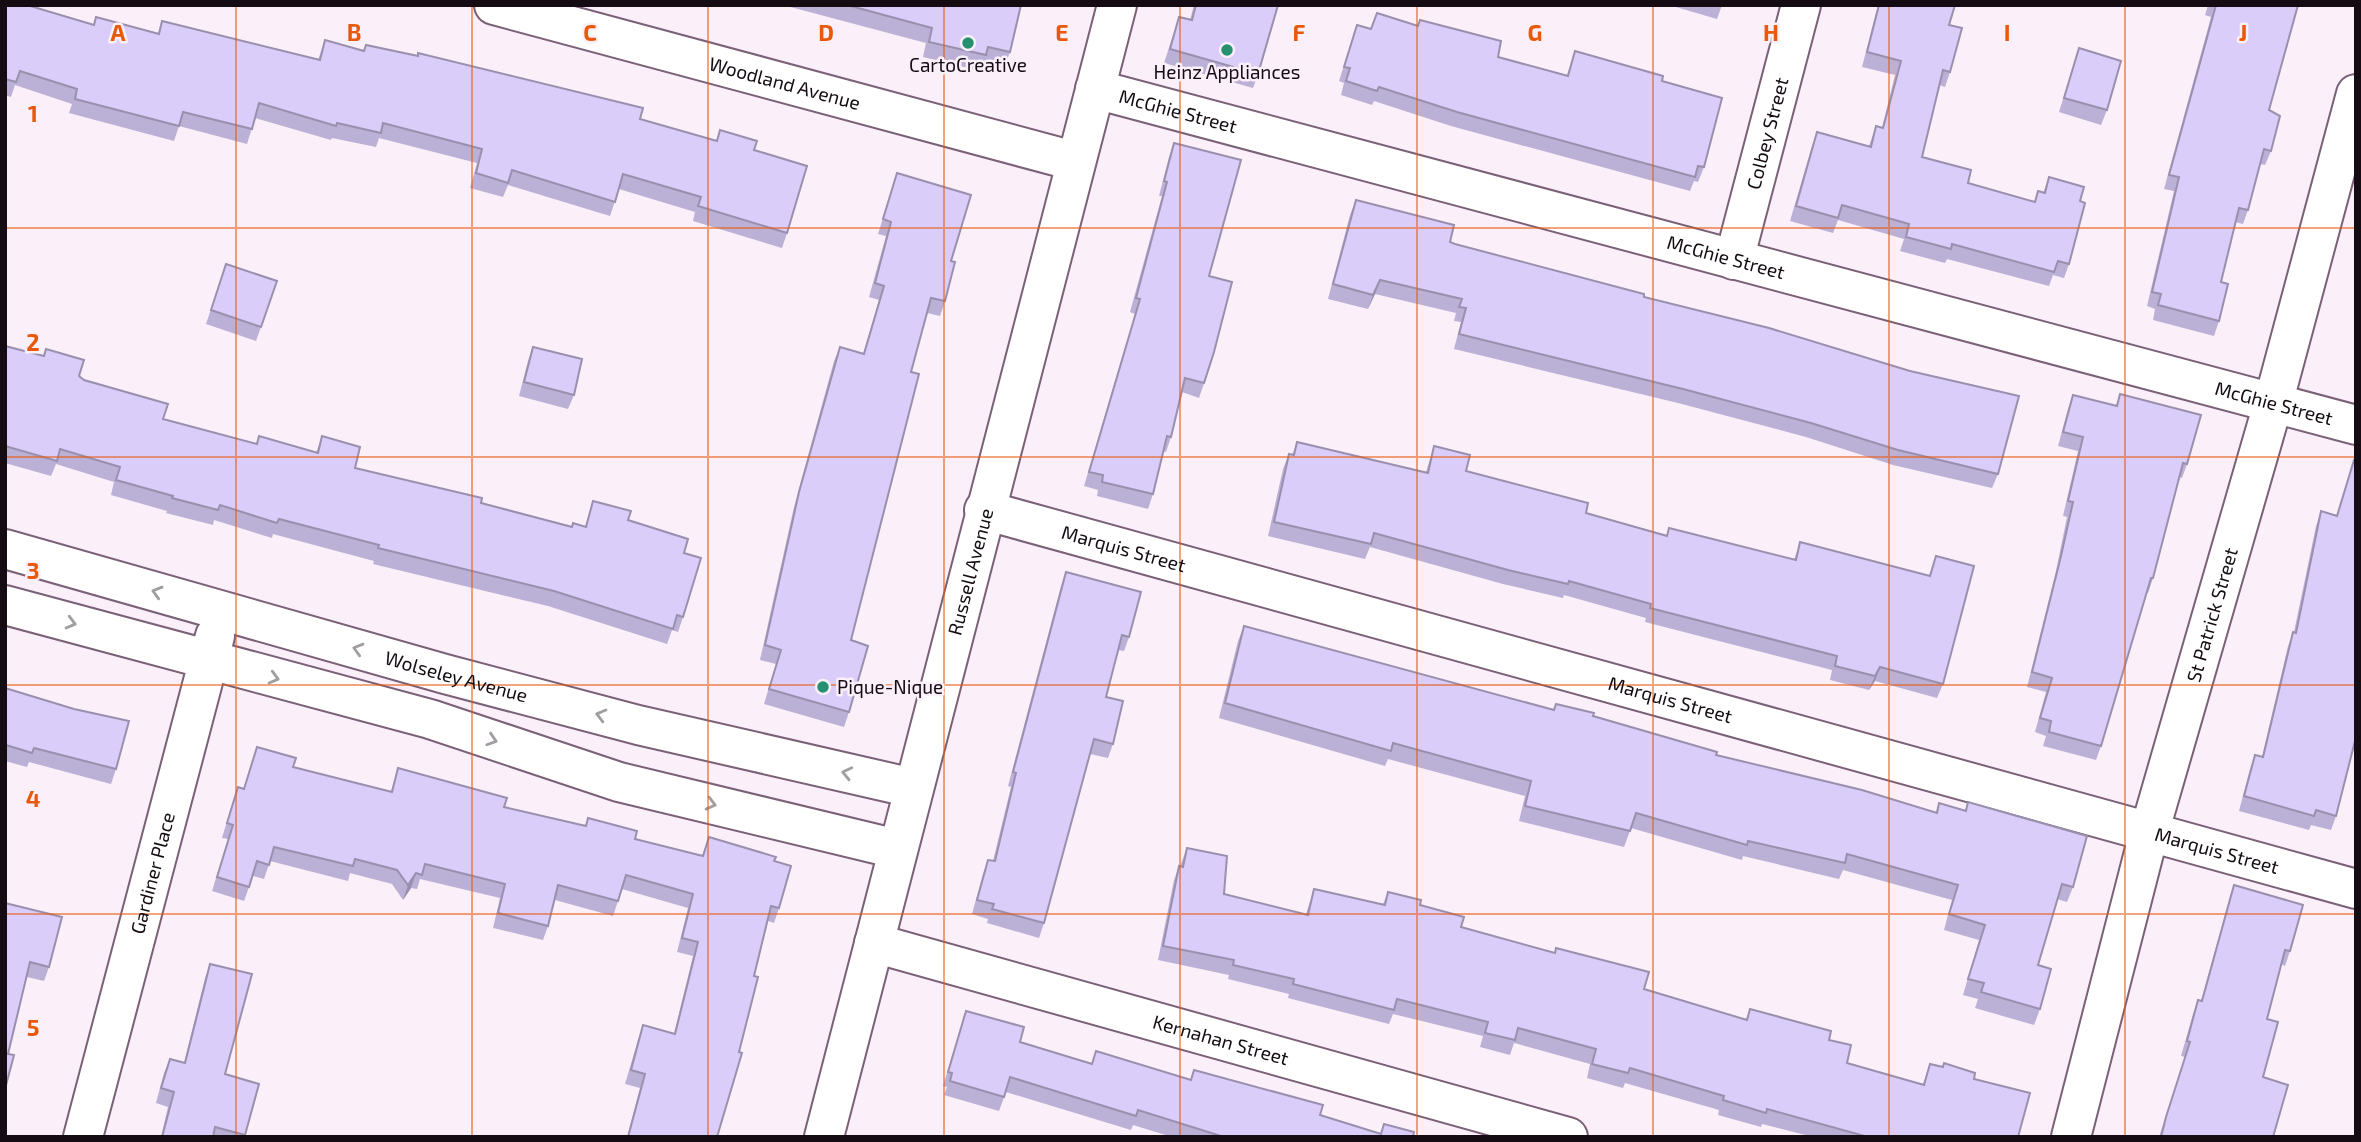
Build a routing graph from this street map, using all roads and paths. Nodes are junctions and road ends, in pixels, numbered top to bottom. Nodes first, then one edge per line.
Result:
1 (494, 5) edge
2 (1116, 5) edge
3 (1801, 5) edge
4 (1095, 89) junction
5 (2356, 94) edge
6 (1074, 160) junction
7 (1734, 260) junction
8 (2273, 404) junction
9 (2356, 425) edge
10 (984, 510) junction
11 (5, 549) edge
12 (5, 605) edge
13 (223, 610) junction
14 (208, 661) junction
15 (444, 674) junction
16 (430, 719) junction
17 (638, 725) junction
18 (619, 782) junction
19 (913, 788) junction
20 (2149, 834) junction
21 (897, 849) junction
22 (2356, 889) edge
23 (873, 943) junction
24 (83, 1137) edge
25 (824, 1137) edge
26 (1567, 1137) edge
27 (2071, 1137) edge

1 - 6 street, Woodland Avenue
2 - 4 street, Russell Avenue
3 - 7 street, Colbey Street
4 - 6 street, Russell Avenue
4 - 7 street, McGhie Street
5 - 8 street, St Patrick Street
6 - 10 street, Russell Avenue
7 - 8 street, McGhie Street
8 - 9 street, McGhie Street
8 - 20 street, St Patrick Street
10 - 19 street, Russell Avenue
10 - 20 street, Marquis Street
13 -> 11 street, Wolseley Avenue
12 -> 14 street
13 - 14 street, Gardiner Place
15 -> 13 street, Wolseley Avenue
14 -> 16 street
14 - 24 street, Gardiner Place
15 - 16 street
17 -> 15 street, Wolseley Avenue
16 -> 18 street
17 - 18 street
19 -> 17 street, Wolseley Avenue
18 -> 21 street
19 - 21 street, Russell Avenue
20 - 22 street, Marquis Street
20 - 27 street, St Patrick Street
21 - 23 street, Russell Avenue
23 - 25 street, Russell Avenue
23 - 26 street, Kernahan Street

